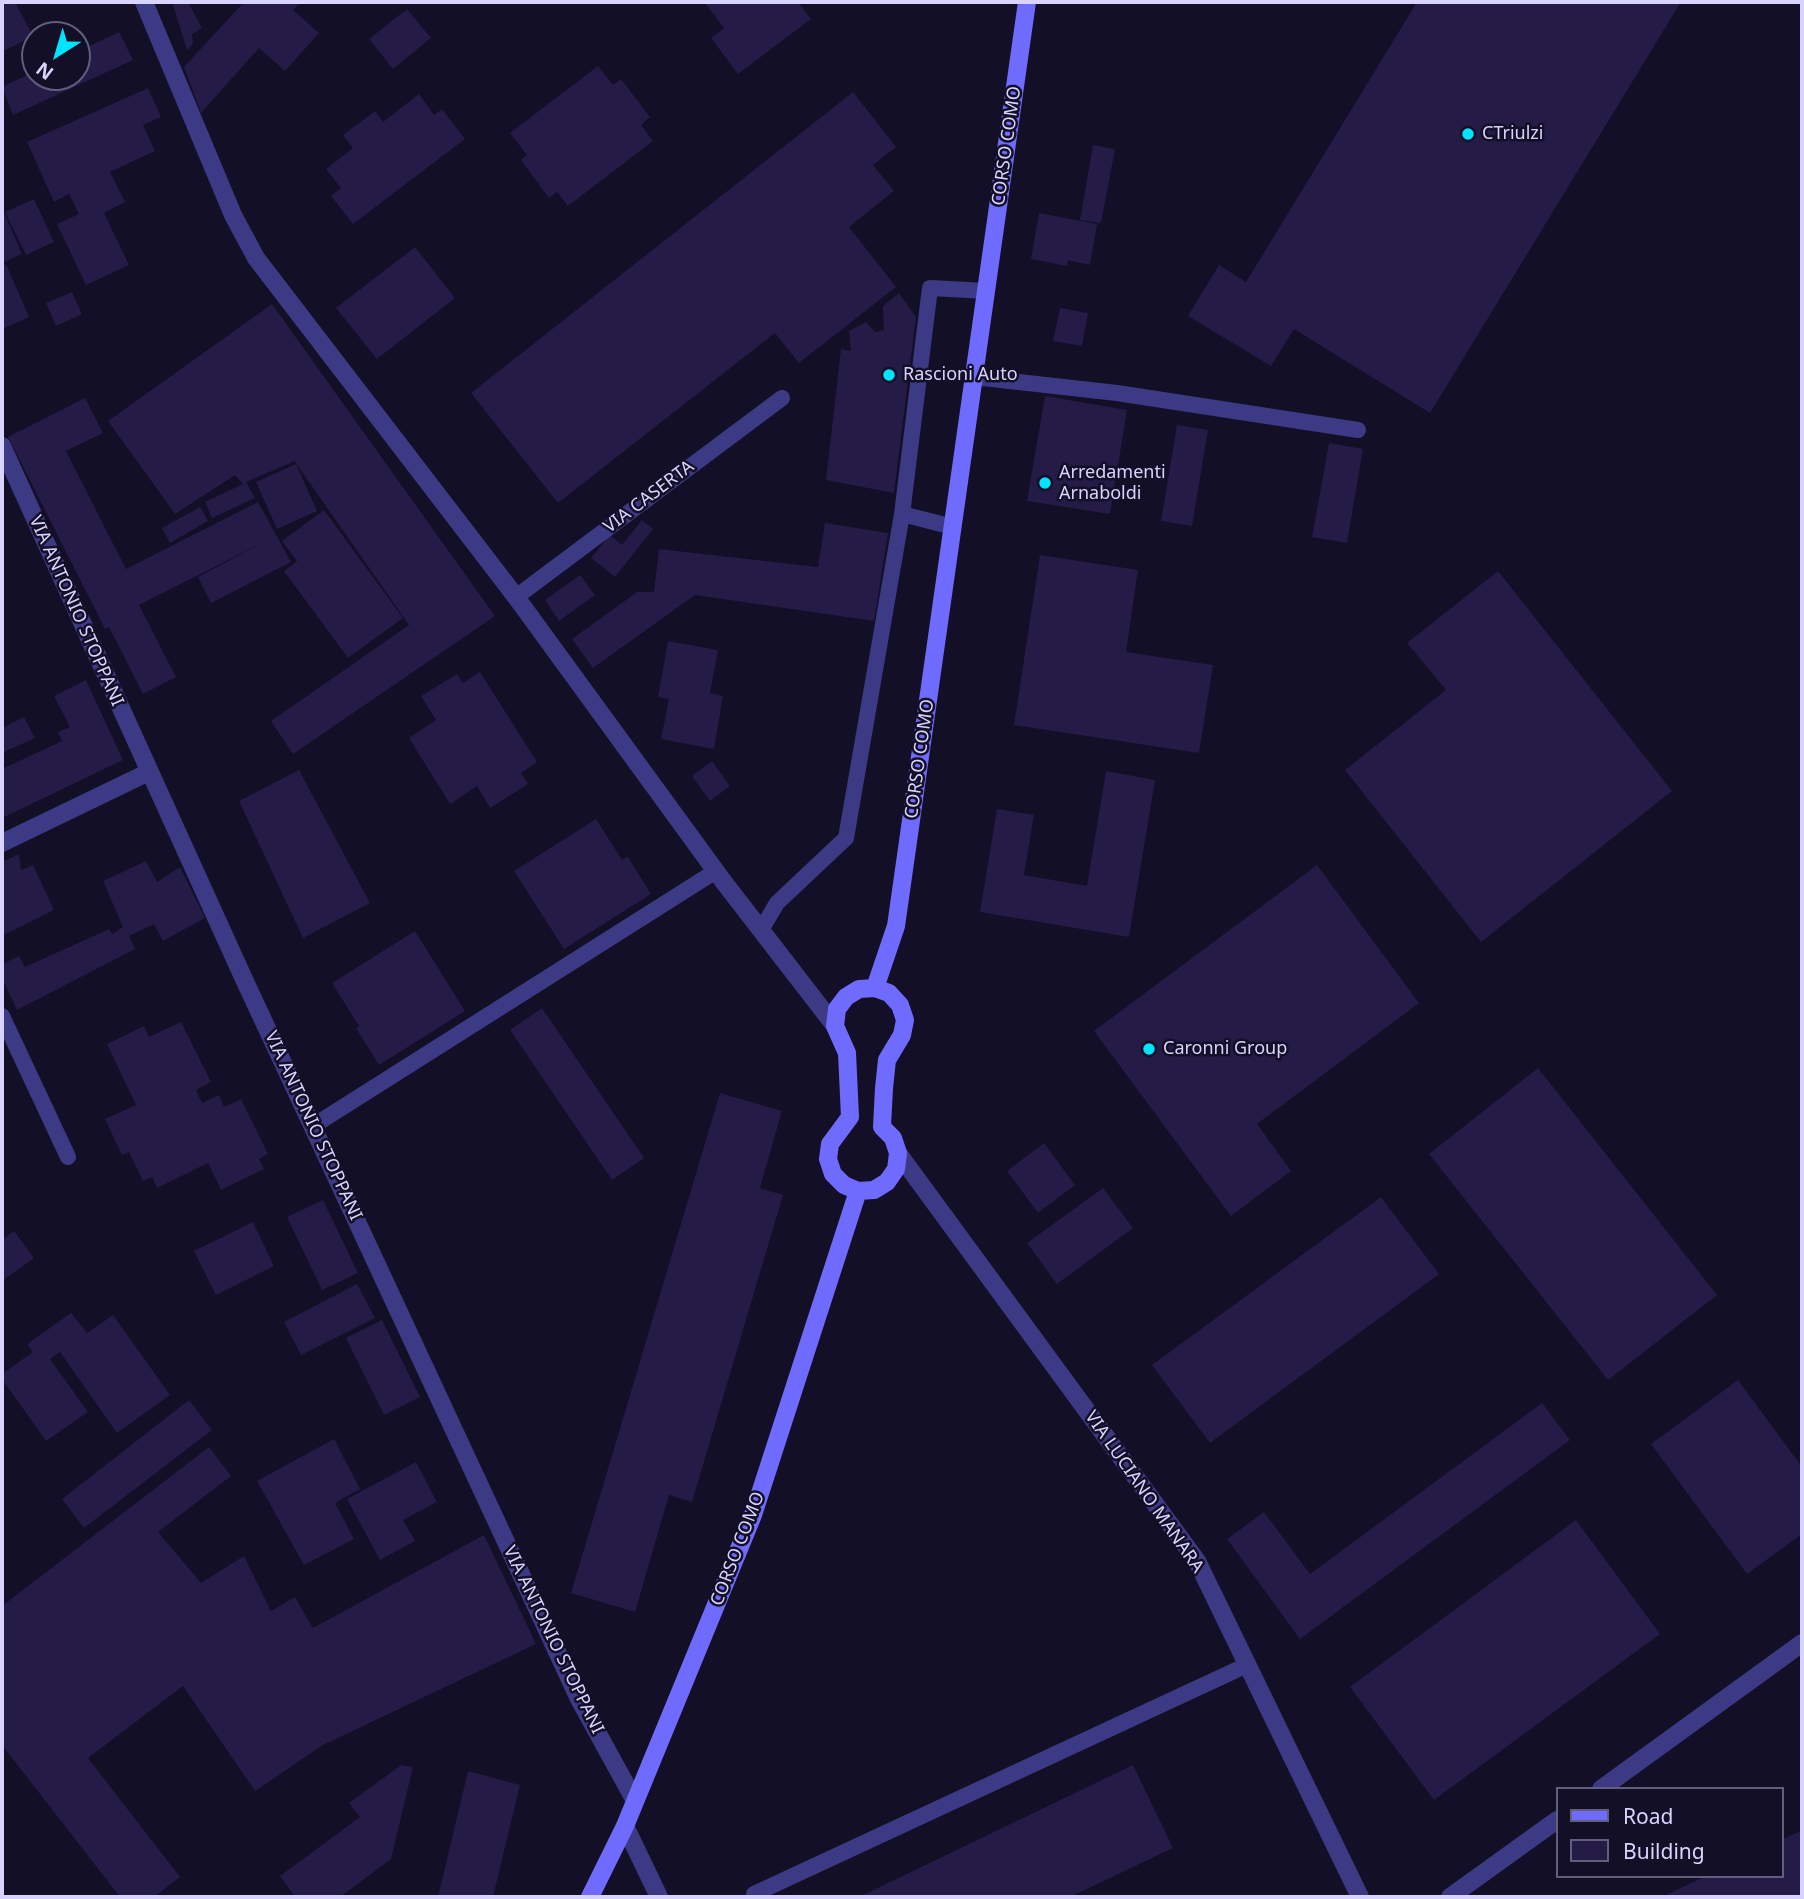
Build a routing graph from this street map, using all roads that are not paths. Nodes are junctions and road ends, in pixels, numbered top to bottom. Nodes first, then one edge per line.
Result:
1 (144, 2) edge
2 (1027, 2) edge
3 (986, 291) junction
4 (974, 377) junction
5 (782, 398) dead end
6 (1358, 430) dead end
7 (2, 446) edge
8 (902, 514) junction
9 (953, 527) junction
10 (516, 597) junction
11 (149, 772) junction
12 (2, 844) edge
13 (720, 876) junction
14 (761, 930) junction
15 (875, 988) junction
16 (2, 1016) edge
17 (835, 1026) junction
18 (313, 1126) junction
19 (898, 1153) junction
20 (68, 1157) dead end
21 (858, 1191) junction
22 (1802, 1643) edge
23 (1247, 1665) junction
24 (1604, 1787) edge
25 (635, 1801) junction
26 (1556, 1821) edge
27 (625, 1826) junction
28 (754, 1894) dead end
29 (590, 1897) edge
30 (659, 1897) edge
31 (1360, 1897) edge
32 (1450, 1897) edge

1 - 10 street
2 - 3 main road, CORSO COMO
3 - 4 main road, CORSO COMO
3 - 8 lane
4 - 6 lane
4 - 9 main road, CORSO COMO
5 - 10 lane, VIA CASERTA
7 - 11 street, VIA ANTONIO STOPPANI
8 - 9 lane
8 - 14 lane
9 - 15 main road, CORSO COMO
10 - 13 street
11 - 12 street
11 - 18 street, VIA ANTONIO STOPPANI
13 - 14 street
13 - 18 lane
14 - 17 street
15 - 17 main road
15 - 19 main road
16 - 20 lane
17 - 21 main road
18 - 25 street, VIA ANTONIO STOPPANI
19 - 21 main road
19 - 23 street, VIA LUCIANO MANARA
21 - 25 main road, CORSO COMO
22 - 24 street
23 - 28 lane
23 - 31 street, VIA LUCIANO MANARA
25 - 27 main road, CORSO COMO
26 - 32 street
27 - 29 main road, CORSO COMO
27 - 30 street

